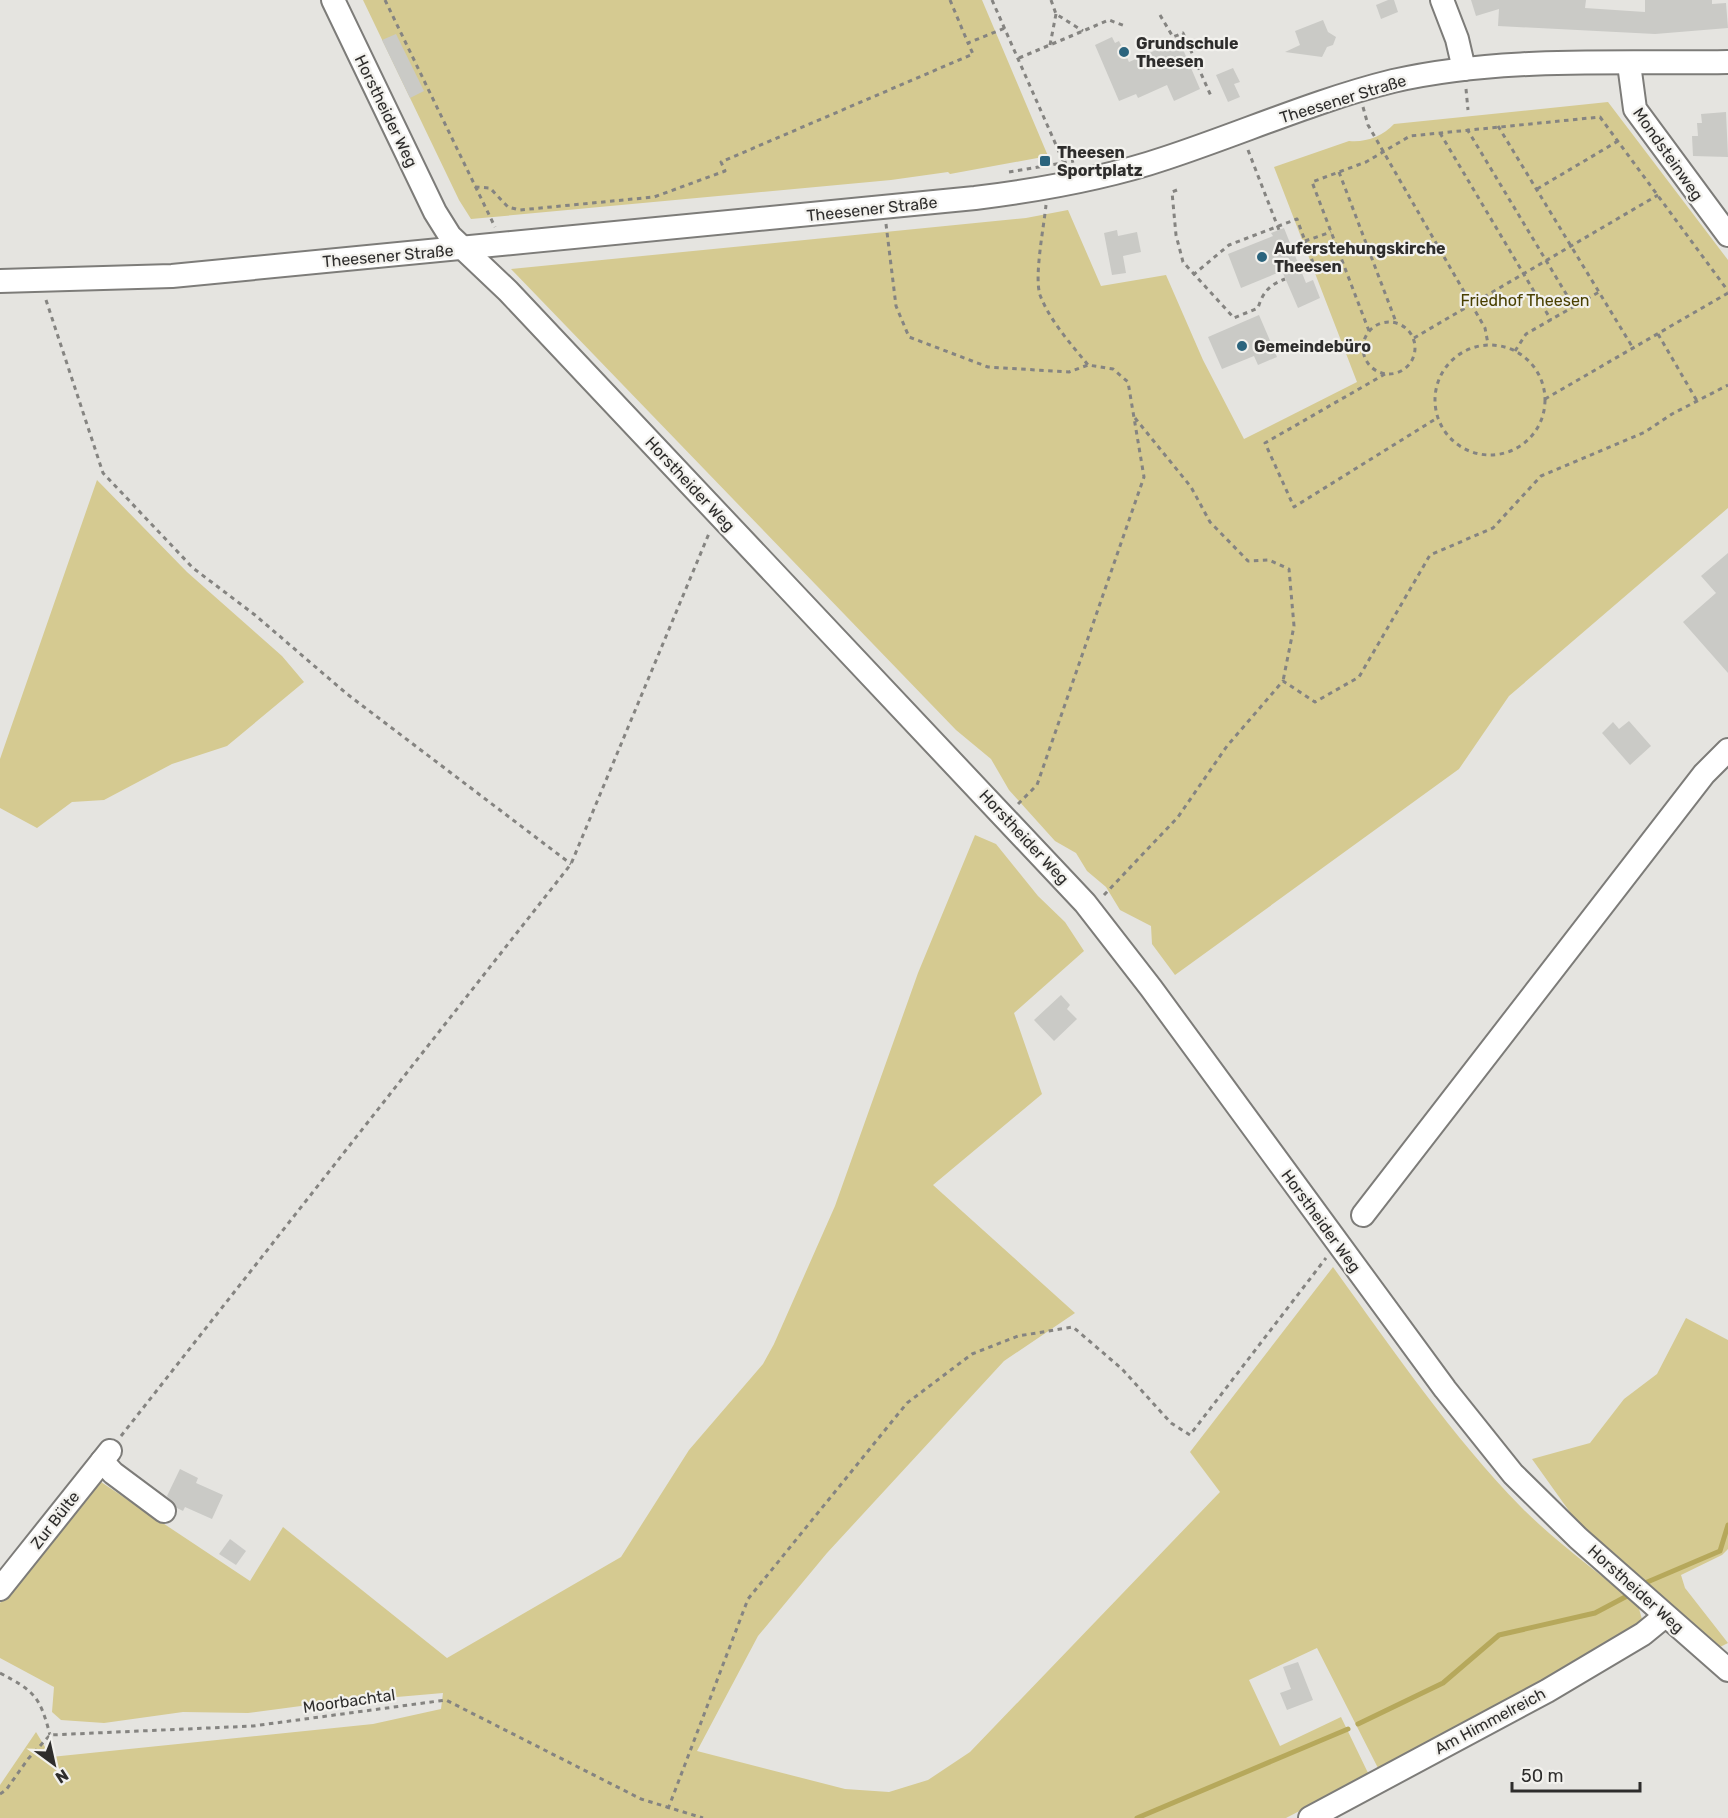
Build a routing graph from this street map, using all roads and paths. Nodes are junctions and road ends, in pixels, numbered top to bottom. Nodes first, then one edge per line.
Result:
1 (333, 0) edge
2 (385, 0) edge
3 (950, 0) edge
4 (992, 0) edge
5 (1051, 0) edge
6 (1442, 0) edge
7 (1056, 14) junction
8 (1160, 15) dead end
9 (1125, 26) dead end
10 (1005, 28) junction
11 (1083, 31) junction
12 (968, 43) junction
13 (1050, 45) junction
14 (1018, 59) junction
15 (1728, 62) edge
16 (1629, 64) junction
17 (1464, 69) junction
18 (1357, 91) junction
19 (1211, 96) dead end
20 (1498, 126) junction
21 (1467, 129) junction
22 (1241, 132) junction
23 (1440, 133) junction
24 (1618, 141) junction
25 (1384, 152) junction
26 (1339, 172) junction
27 (1072, 183) junction
28 (476, 187) junction
29 (1048, 188) junction
30 (1536, 189) junction
31 (1177, 190) dead end
32 (1658, 195) junction
33 (884, 207) junction
34 (1278, 228) junction
35 (497, 231) dead end
36 (1331, 232) junction
37 (1728, 235) edge
38 (1305, 241) junction
39 (1571, 246) junction
40 (463, 248) junction
41 (1546, 261) junction
42 (1315, 268) dead end
43 (1524, 274) junction
44 (1193, 275) junction
45 (1285, 279) dead end
46 (0, 281) edge
47 (40, 281) junction
48 (1599, 292) junction
49 (1728, 292) edge
50 (1472, 304) junction
51 (1574, 307) junction
52 (1551, 320) junction
53 (1396, 322) junction
54 (1369, 331) junction
55 (1658, 334) junction
56 (1414, 338) junction
57 (1488, 344) junction
58 (1633, 348) junction
59 (1515, 351) junction
60 (1088, 365) junction
61 (1385, 374) junction
62 (1728, 385) edge
63 (1545, 399) junction
64 (1697, 401) junction
65 (1134, 416) junction
66 (1437, 418) junction
67 (717, 513) junction
68 (1283, 681) junction
69 (1728, 750) edge
70 (1008, 819) junction
71 (571, 864) junction
72 (1090, 910) junction
73 (1363, 1215) dead end
74 (1338, 1243) junction
75 (106, 1456) junction
76 (164, 1511) dead end
77 (0, 1589) edge
78 (1665, 1616) junction
79 (1726, 1665) edge
80 (0, 1673) edge
81 (50, 1735) junction
82 (0, 1794) edge
83 (668, 1809) junction
84 (703, 1818) edge
85 (1310, 1818) edge

1 - 40 street, Horstheider Weg
2 - 28 path
3 - 12 path
4 - 10 path
5 - 7 path
6 - 17 street
7 - 11 path
7 - 13 path
8 - 19 path
9 - 11 path
10 - 12 path
10 - 14 path
11 - 13 path
12 - 28 path
13 - 14 path
14 - 27 path
15 - 16 street, Theesener Straße
16 - 17 street, Theesener Straße
16 - 37 street, Mondsteinweg
17 - 18 street, Theesener Straße
18 - 22 street, Theesener Straße
18 - 25 path
20 - 21 path
20 - 24 path
20 - 30 path
21 - 23 path
21 - 41 path
22 - 27 street, Theesener Straße
22 - 34 path
23 - 25 path
23 - 43 path
24 - 30 path
24 - 32 path
25 - 26 path
25 - 50 path
26 - 36 path
26 - 53 path
27 - 29 street, Theesener Straße
28 - 35 path
29 - 33 street, Theesener Straße
29 - 60 path
30 - 39 path
31 - 44 path
32 - 39 path
32 - 49 path
33 - 40 street, Theesener Straße
33 - 60 path
34 - 38 path
34 - 44 path
36 - 38 path
36 - 54 path
38 - 42 path
39 - 41 path
39 - 48 path
40 - 47 street, Theesener Straße
40 - 67 street, Horstheider Weg
41 - 43 path
41 - 51 path
43 - 50 path
43 - 52 path
44 - 45 path
46 - 47 street, Theesener Straße
47 - 71 path
48 - 51 path
48 - 58 path
49 - 55 path
50 - 56 path
50 - 57 path
51 - 52 path
52 - 59 path
53 - 54 path
53 - 56 path
54 - 61 path
55 - 58 path
55 - 64 path
56 - 61 path
57 - 59 path
57 - 66 path
58 - 63 path
59 - 63 path
60 - 65 path
61 - 66 path
62 - 64 path
63 - 66 path
64 - 68 path
65 - 68 path
65 - 70 path
67 - 70 street, Horstheider Weg
67 - 71 path
68 - 72 path
69 - 73 street
70 - 72 street, Horstheider Weg
71 - 75 path
72 - 74 street, Horstheider Weg
74 - 78 street, Horstheider Weg
74 - 83 path
75 - 76 street
75 - 77 street, Zur Bülte
78 - 79 street, Horstheider Weg
78 - 85 street, Am Himmelreich
80 - 81 path
81 - 82 path
81 - 83 path, Moorbachtal
83 - 84 path, Moorbachtal

